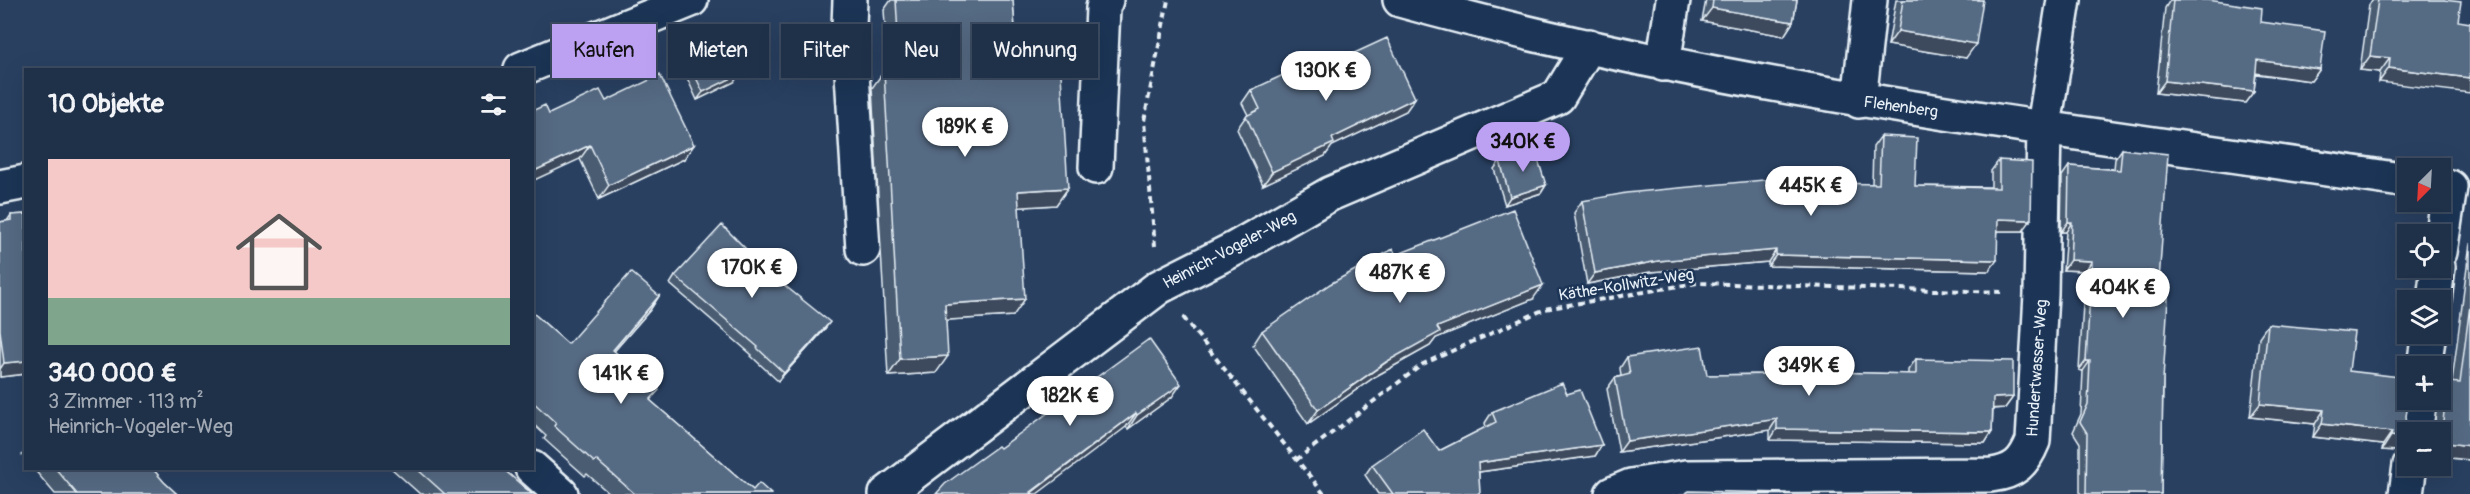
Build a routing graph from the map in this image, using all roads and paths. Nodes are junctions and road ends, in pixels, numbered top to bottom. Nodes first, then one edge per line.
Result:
1 (691, 0) edge
2 (850, 0) edge
3 (1106, 0) edge
4 (1400, 0) edge
5 (1673, 0) edge
6 (1870, 0) edge
7 (2064, 0) edge
8 (1589, 46) junction
9 (1663, 64) junction
10 (523, 68) edge
11 (1859, 101) junction
12 (2044, 126) junction
13 (1096, 167) dead end
14 (2397, 179) edge
15 (24, 182) edge
16 (0, 187) edge
17 (2453, 187) edge
18 (2446, 224) edge
19 (863, 249) dead end
20 (2041, 294) junction
21 (1296, 460) dead end
22 (534, 470) edge
23 (2408, 476) edge
24 (561, 494) edge
25 (886, 494) edge
26 (1612, 494) edge
27 (2406, 494) edge

1 - 10 street
2 - 19 street
3 - 13 street
4 - 8 street, Flehenberg
5 - 9 street
6 - 11 street
7 - 12 street, Hundertwasser-Weg
8 - 9 street, Flehenberg
8 - 25 street, Heinrich-Vogeler-Weg
9 - 11 street, Flehenberg
11 - 12 street, Flehenberg
12 - 14 street, Flehenberg
12 - 20 street, Hundertwasser-Weg
15 - 16 street
17 - 18 street
20 - 21 path, Käthe-Kollwitz-Weg
20 - 26 street, Hundertwasser-Weg
22 - 24 street
23 - 27 street

